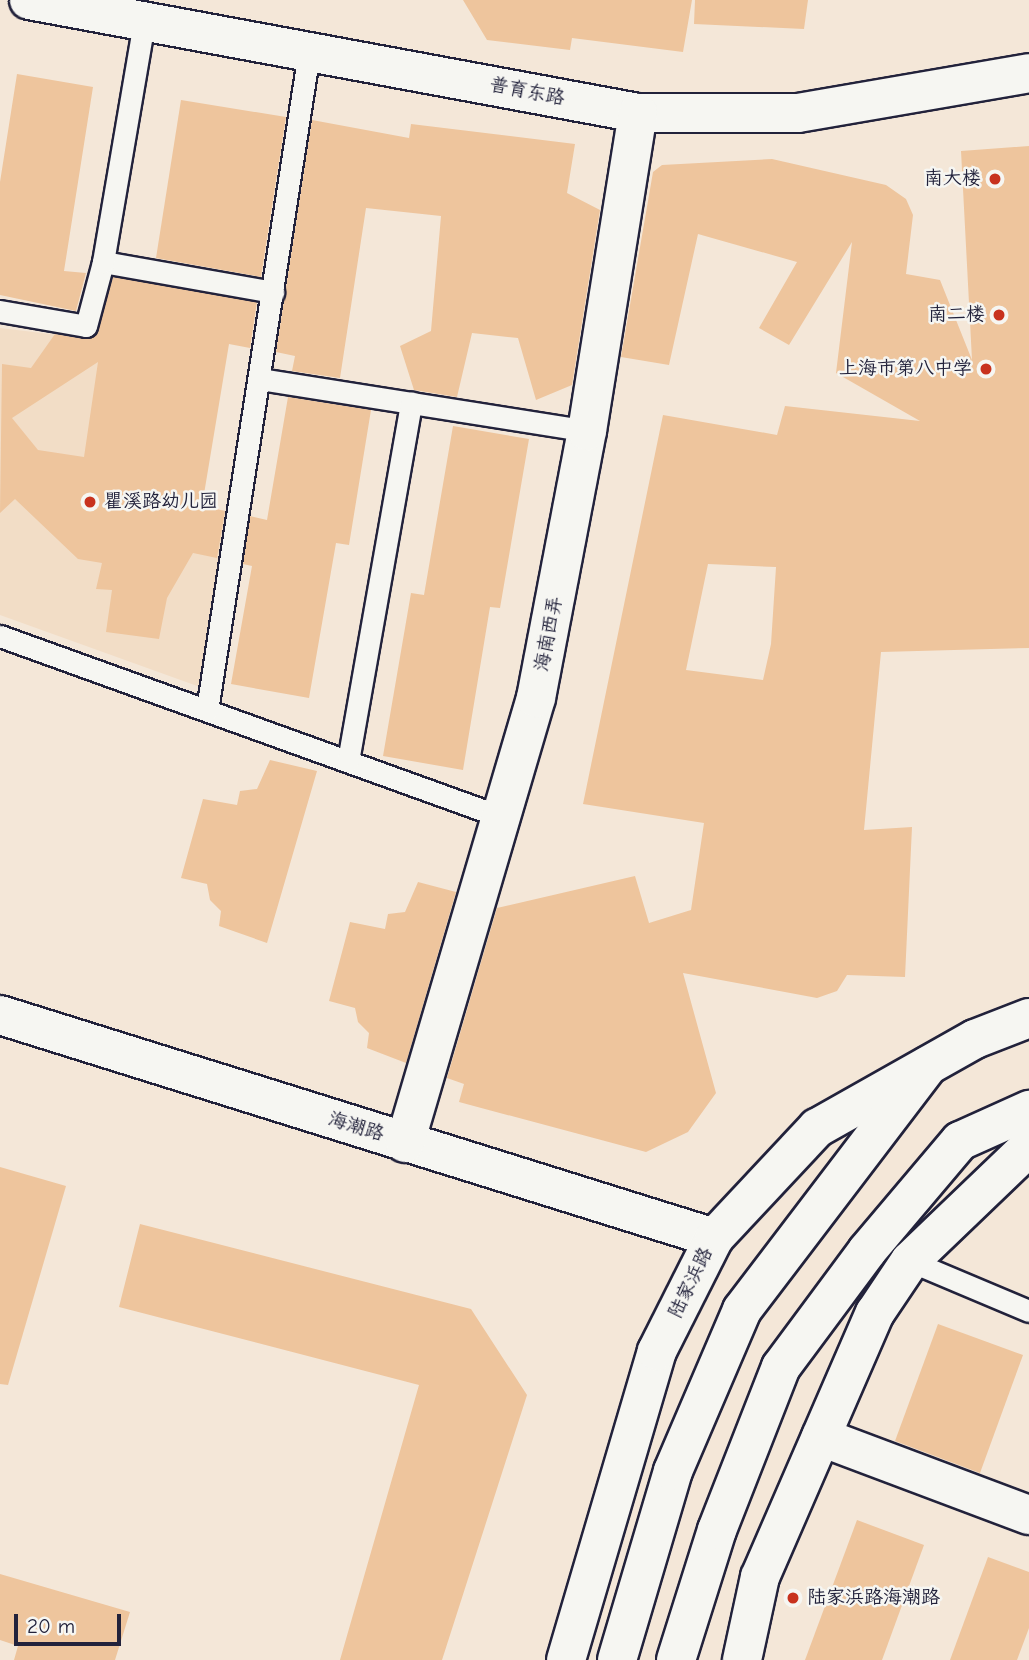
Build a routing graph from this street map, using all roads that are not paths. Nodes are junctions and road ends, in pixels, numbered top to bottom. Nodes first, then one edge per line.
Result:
1 (29, 0) edge
2 (144, 21) junction
3 (309, 52) junction
4 (1029, 73) edge
5 (638, 113) junction
6 (103, 262) junction
7 (273, 292) junction
8 (0, 311) edge
9 (260, 379) junction
10 (411, 403) junction
11 (587, 431) junction
12 (0, 636) edge
13 (207, 710) junction
14 (348, 761) junction
15 (502, 817) junction
16 (0, 1015) edge
17 (1029, 1018) edge
18 (928, 1066) junction
19 (1029, 1110) edge
20 (405, 1143) junction
21 (1029, 1147) edge
22 (713, 1238) junction
23 (910, 1261) junction
24 (1029, 1311) edge
25 (821, 1437) junction
26 (1029, 1515) edge
27 (566, 1660) edge
28 (617, 1660) edge
29 (676, 1660) edge
30 (742, 1660) edge

1 - 2 main road, 普育东路
2 - 3 main road, 普育东路
2 - 6 lane
3 - 5 main road, 普育东路
3 - 7 lane
4 - 5 main road, 普育东路
5 - 11 main road, 海南西弄
6 - 7 lane
6 - 8 lane
7 - 9 lane
9 - 10 lane
9 - 13 lane
10 - 11 lane
10 - 14 lane
11 - 15 main road, 海南西弄
12 - 13 lane
13 - 14 lane
14 - 15 lane
15 - 20 main road, 海南西弄
16 - 20 main road, 海潮路
17 - 18 main road, 陆家浜路
18 - 22 main road, 陆家浜路
18 - 28 main road
19 - 29 main road
20 - 22 main road, 海潮路
21 - 23 main road
22 - 27 main road, 陆家浜路
23 - 24 lane
23 - 25 main road
25 - 26 main road
25 - 30 main road

